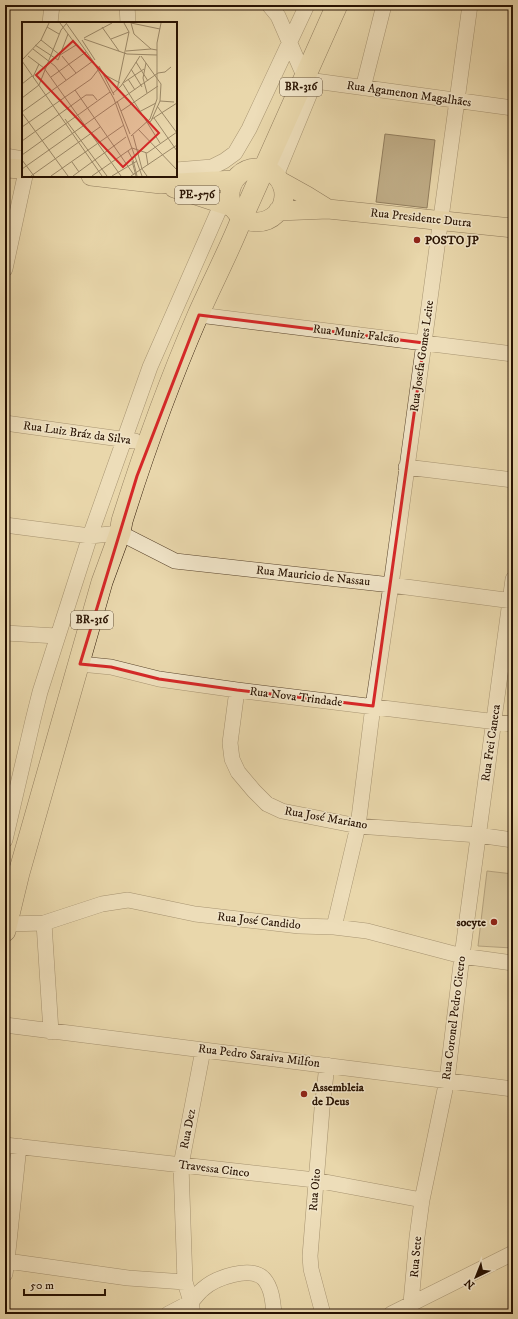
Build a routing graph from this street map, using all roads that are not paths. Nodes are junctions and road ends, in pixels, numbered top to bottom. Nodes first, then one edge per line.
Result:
1 (52, 5) edge
2 (128, 5) edge
3 (269, 5) edge
4 (307, 5) edge
5 (337, 5) edge
6 (470, 5) edge
7 (385, 6) edge
8 (50, 22) edge
9 (128, 22) edge
10 (289, 43) junction
11 (310, 79) junction
12 (363, 88) junction
13 (457, 101) junction
14 (513, 108) edge
15 (5, 156) edge
16 (22, 159) edge
17 (5, 168) edge
18 (22, 169) edge
19 (177, 170) edge
20 (273, 176) junction
21 (25, 177) edge
22 (110, 177) edge
23 (128, 178) edge
24 (234, 180) junction
25 (161, 184) junction
26 (232, 209) junction
27 (328, 209) junction
28 (278, 211) junction
29 (440, 220) junction
30 (513, 228) edge
31 (5, 269) edge
32 (199, 315) junction
33 (424, 343) junction
34 (513, 354) edge
35 (5, 423) edge
36 (125, 440) junction
37 (148, 443) junction
38 (406, 467) junction
39 (513, 480) edge
40 (5, 525) edge
41 (120, 533) junction
42 (90, 536) junction
43 (513, 579) edge
44 (391, 585) junction
45 (512, 601) edge
46 (7, 634) edge
47 (57, 636) junction
48 (80, 664) junction
49 (237, 690) junction
50 (372, 706) junction
51 (494, 722) junction
52 (513, 724) edge
53 (358, 826) junction
54 (478, 835) junction
55 (5, 840) edge
56 (513, 840) edge
57 (44, 923) junction
58 (6, 927) edge
59 (334, 927) junction
60 (462, 956) junction
61 (513, 963) edge
62 (5, 1025) edge
63 (51, 1032) junction
64 (203, 1050) junction
65 (327, 1065) junction
66 (447, 1080) junction
67 (513, 1089) edge
68 (12, 1145) edge
69 (181, 1165) junction
70 (316, 1180) junction
71 (422, 1200) junction
72 (513, 1253) edge
73 (6, 1267) edge
74 (185, 1282) junction
75 (192, 1308) edge
76 (411, 1309) edge
77 (168, 1314) edge
78 (274, 1314) edge
79 (323, 1314) edge
80 (391, 1314) edge

1 - 8 street
2 - 9 street
3 - 10 street
4 - 10 street
5 - 11 highway, BR-316
6 - 13 street, Rua Josefa Gomes Leite
7 - 12 street
10 - 11 street
10 - 19 street
11 - 12 street, Rua Agamenon Magalhães
11 - 20 highway, BR-316
12 - 13 street, Rua Agamenon Magalhães
13 - 14 street, Rua Agamenon Magalhães
13 - 29 street, Rua Josefa Gomes Leite
15 - 16 street
17 - 18 main road
20 - 24 main road
20 - 26 highway, BR-316
20 - 27 main road
20 - 28 main road
21 - 31 street
22 - 23 main road, PE-576
23 - 25 main road, PE-576
24 - 25 main road, PE-576
24 - 26 main road
25 - 26 main road, PE-576
26 - 28 main road
26 - 32 highway, BR-316
26 - 36 street
27 - 28 main road, Rua Presidente Dutra
27 - 29 main road, Rua Presidente Dutra
29 - 30 main road, Rua Presidente Dutra
29 - 33 street, Rua Josefa Gomes Leite
32 - 33 street, Rua Muniz Falcão
32 - 37 highway, BR-316
33 - 34 street, Rua Muniz Falcão
33 - 38 street, Rua Josefa Gomes Leite
35 - 36 street, Rua Luiz Bráz da Silva
36 - 37 street, Rua Luiz Bráz da Silva
36 - 42 street
37 - 41 highway, BR-316
38 - 39 street
38 - 44 street, Rua Josefa Gomes Leite
40 - 42 street
41 - 42 street
41 - 44 street, Rua Mauricio de Nassau
41 - 48 highway, BR-316
42 - 47 street
43 - 45 street, Rua Frei Caneca
44 - 45 street, Rua Mauricio de Nassau
44 - 50 street, Rua Josefa Gomes Leite
45 - 51 street, Rua Frei Caneca
46 - 47 street
47 - 55 street
48 - 49 street, Rua Nova Trindade
48 - 58 highway, BR-316
49 - 50 street, Rua Nova Trindade
49 - 53 street, Rua José Mariano
50 - 51 street, Rua Nova Trindade
50 - 53 street, Rua Josefa Gomes Leite
51 - 52 street, Rua Nova Trindade
51 - 54 street, Rua Frei Caneca
53 - 54 street, Rua José Mariano
53 - 59 street, Rua Josefa Gomes Leite
54 - 56 street, Rua José Mariano
54 - 60 street, Rua Coronel Pedro Cicero
57 - 58 street, Rua José Candido
57 - 59 street, Rua José Candido
57 - 63 street
59 - 60 street, Rua José Candido
60 - 61 street, Rua José Candido
60 - 66 street, Rua Coronel Pedro Cicero
62 - 63 street, Rua Pedro Saraiva Milfon
63 - 64 street, Rua Pedro Saraiva Milfon
64 - 65 street, Rua Pedro Saraiva Milfon
64 - 69 street, Rua Dez
65 - 66 street, Rua Pedro Saraiva Milfon
65 - 70 street, Rua Oito
66 - 67 street, Rua Pedro Saraiva Milfon
66 - 71 street, Rua Coronel Pedro Cicero
68 - 69 street, Travessa Cinco
68 - 73 street
69 - 70 street, Travessa Cinco
69 - 74 street, Rua Dez
70 - 71 street, Travessa Cinco
70 - 79 street, Rua Oito
71 - 76 street, Rua Sete
72 - 76 street
73 - 74 street
74 - 75 street, Rua Dez
75 - 77 street
75 - 78 street
76 - 80 street

